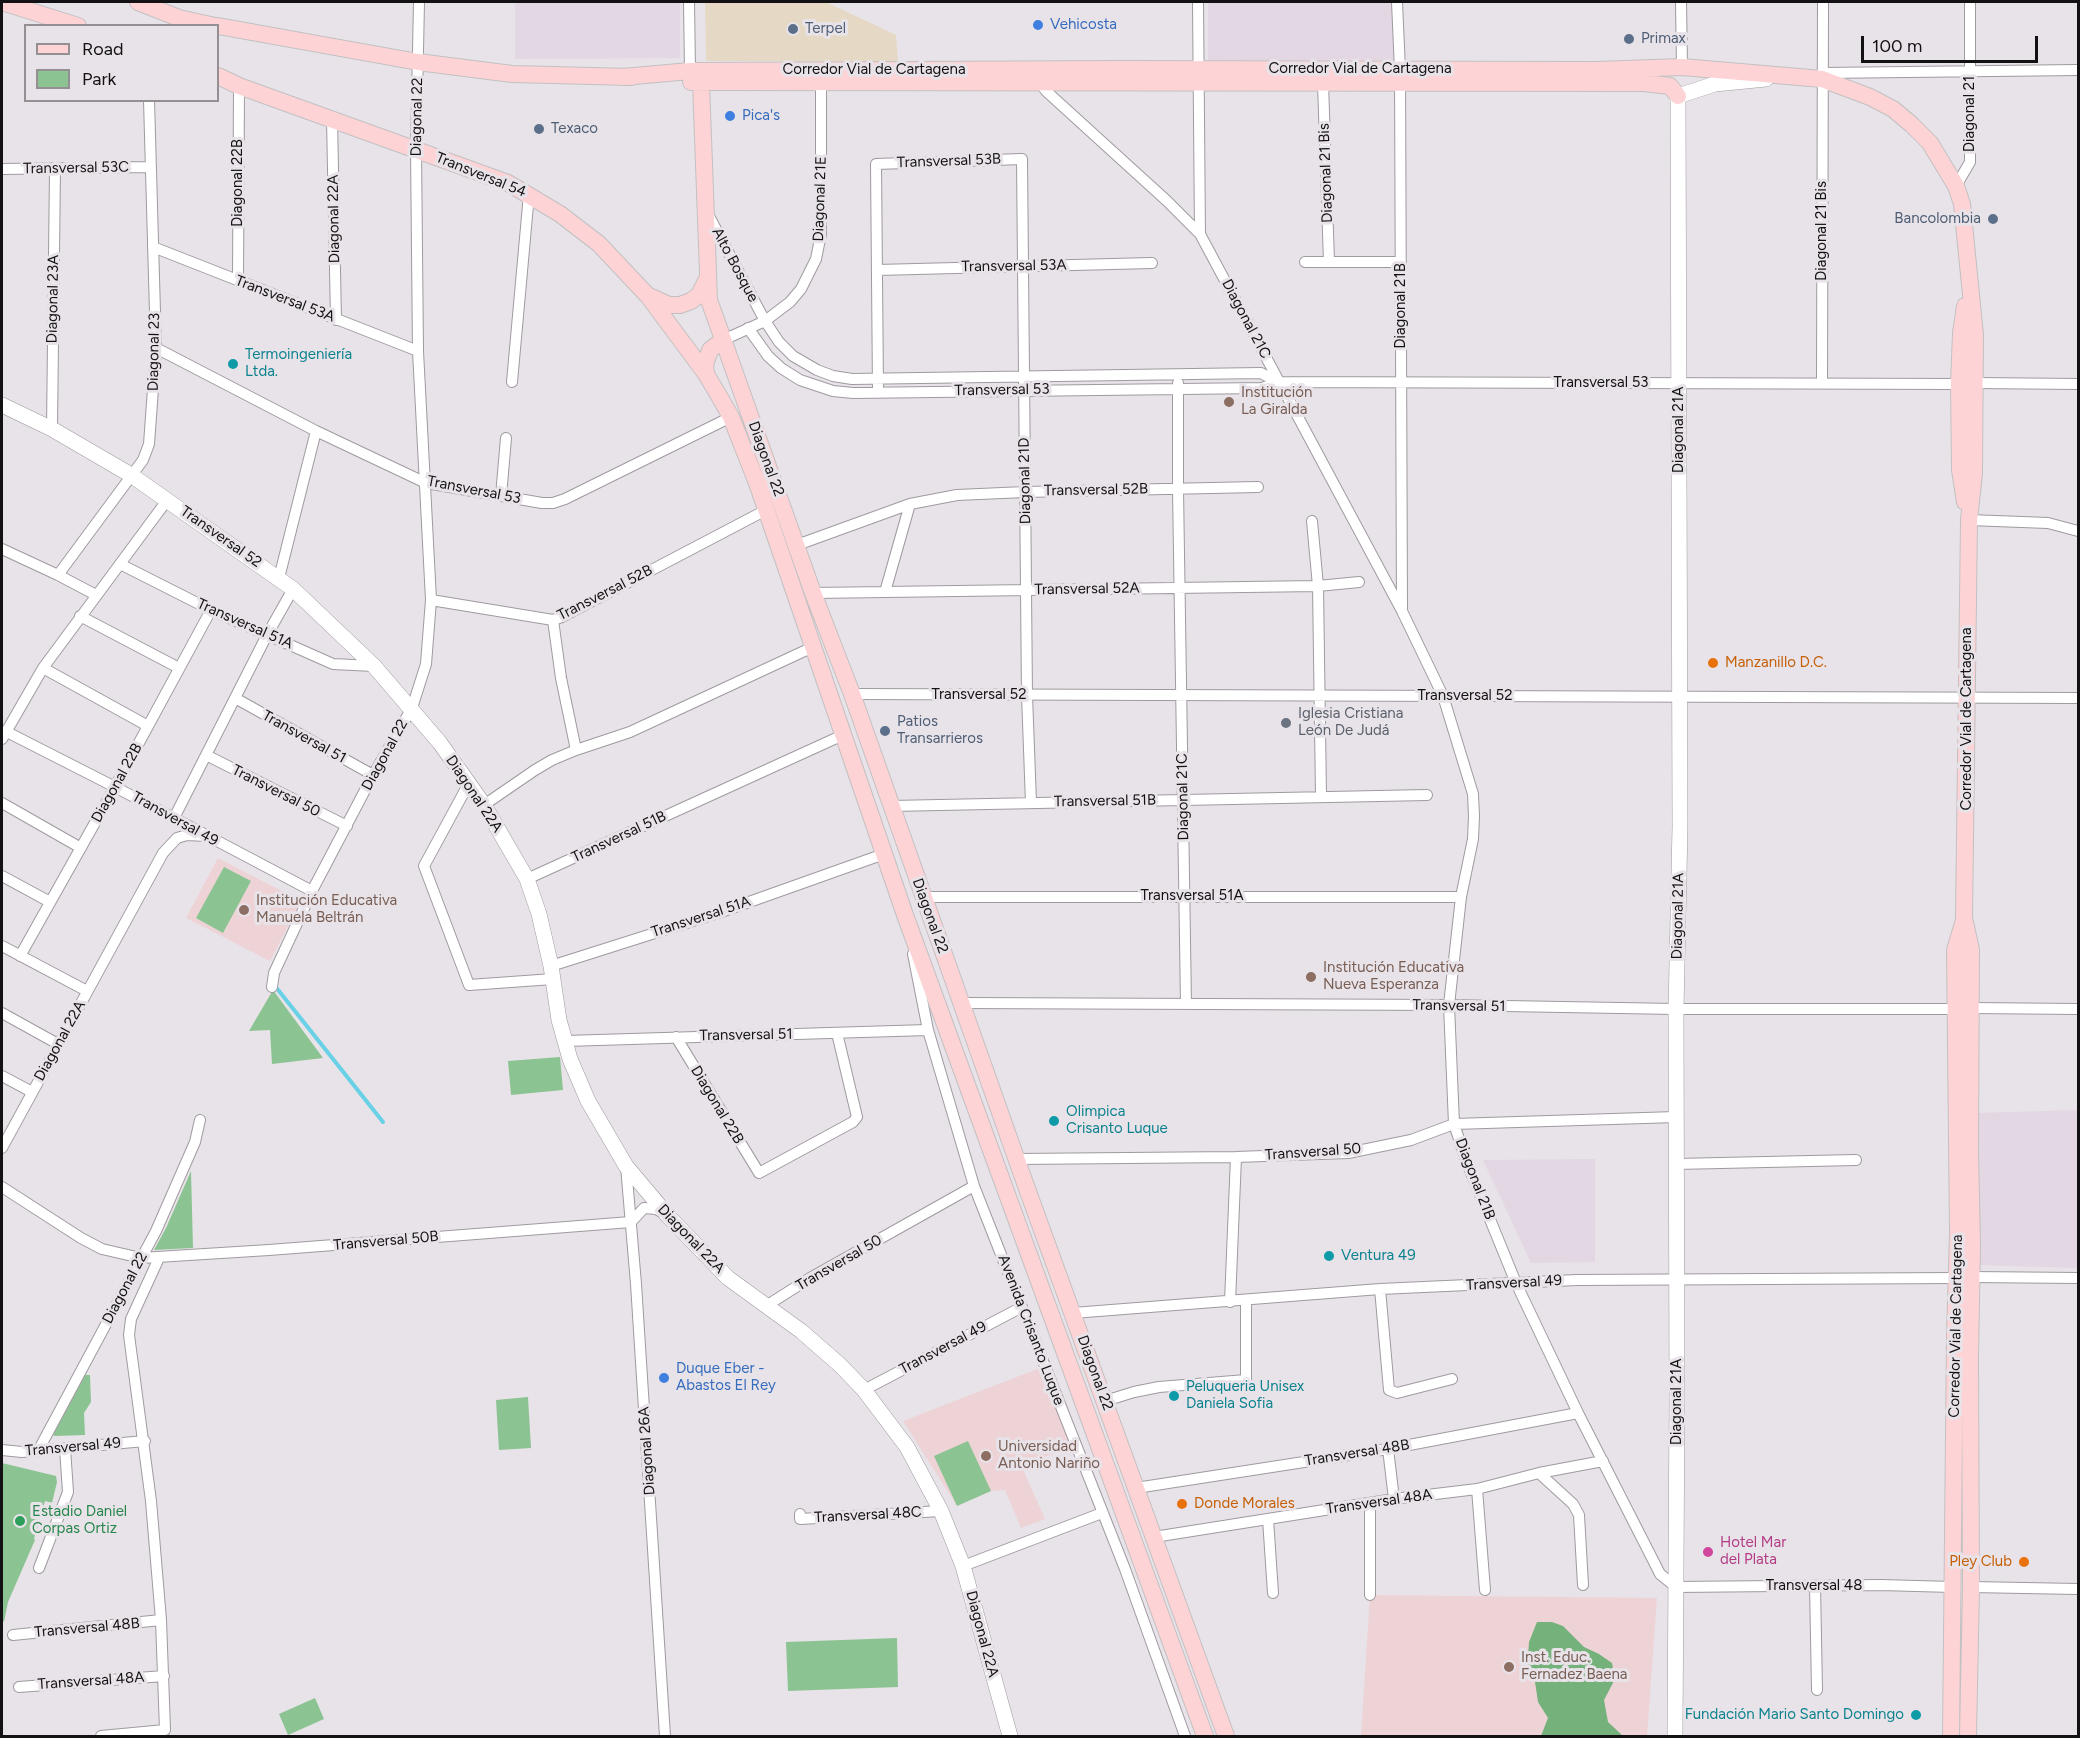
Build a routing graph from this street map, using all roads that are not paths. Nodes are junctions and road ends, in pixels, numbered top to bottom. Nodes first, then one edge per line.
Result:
1 (2, 2) edge
2 (138, 2) edge
3 (419, 2) edge
4 (689, 2) edge
5 (1198, 2) edge
6 (1397, 2) edge
7 (1681, 2) edge
8 (1823, 2) edge
9 (1970, 2) edge
10 (158, 6) edge
11 (72, 24) edge
12 (207, 24) edge
13 (219, 27) edge
14 (418, 62) junction
15 (1682, 67) junction
16 (2079, 70) edge
17 (1970, 72) junction
18 (219, 76) edge
19 (1199, 76) junction
20 (1400, 76) junction
21 (1795, 76) junction
22 (1822, 76) junction
23 (695, 77) junction
24 (821, 82) junction
25 (1040, 83) junction
26 (1323, 83) junction
27 (239, 86) junction
28 (1678, 96) junction
29 (149, 102) edge
30 (332, 119) junction
31 (416, 149) junction
32 (1022, 159) joint
33 (151, 167) junction
34 (55, 168) junction
35 (2, 169) edge
36 (1956, 186) junction
37 (529, 194) junction
38 (706, 210) junction
39 (1200, 234) junction
40 (153, 247) junction
41 (1305, 262) dead end
42 (1329, 262) junction
43 (1401, 262) junction
44 (1152, 263) dead end
45 (1023, 266) junction
46 (877, 270) junction
47 (708, 275) junction
48 (238, 281) junction
49 (648, 296) junction
50 (336, 320) junction
51 (765, 321) junction
52 (748, 328) junction
53 (723, 340) junction
54 (156, 348) junction
55 (418, 351) junction
56 (706, 374) junction
57 (1178, 374) junction
58 (1024, 376) junction
59 (878, 379) junction
60 (512, 382) dead end
61 (1279, 382) junction
62 (1401, 382) junction
63 (1679, 383) junction
64 (1822, 383) junction
65 (1967, 383) junction
66 (2079, 384) edge
67 (1179, 388) junction
68 (1024, 390) junction
69 (878, 391) junction
70 (2, 405) edge
71 (731, 417) junction
72 (52, 429) junction
73 (316, 431) junction
74 (506, 438) dead end
75 (131, 475) junction
76 (426, 483) junction
77 (1258, 487) dead end
78 (1178, 489) junction
79 (1025, 492) junction
80 (501, 496) junction
81 (168, 500) junction
82 (910, 504) junction
83 (766, 510) junction
84 (1312, 520) dead end
85 (1969, 520) junction
86 (2079, 531) edge
87 (797, 544) junction
88 (2, 549) edge
89 (120, 564) junction
90 (58, 575) junction
91 (279, 578) junction
92 (1359, 582) dead end
93 (1318, 586) junction
94 (1180, 588) junction
95 (293, 589) junction
96 (1026, 590) junction
97 (813, 592) junction
98 (885, 592) junction
99 (96, 594) junction
100 (431, 600) junction
101 (211, 610) junction
102 (1402, 611) junction
103 (80, 616) junction
104 (553, 620) junction
105 (267, 635) junction
106 (813, 647) junction
107 (374, 666) junction
108 (43, 668) junction
109 (179, 668) junction
110 (852, 694) junction
111 (1028, 695) junction
112 (1182, 695) junction
113 (1319, 696) junction
114 (1443, 696) junction
115 (1680, 697) junction
116 (235, 698) junction
117 (1966, 698) junction
118 (2079, 698) edge
119 (412, 708) junction
120 (148, 726) junction
121 (3, 735) edge
122 (843, 735) junction
123 (576, 750) junction
124 (206, 755) junction
125 (373, 775) junction
126 (469, 783) junction
127 (115, 786) junction
128 (1427, 795) dead end
129 (1321, 796) junction
130 (1183, 800) junction
131 (2, 803) edge
132 (1031, 803) junction
133 (484, 805) junction
134 (891, 806) junction
135 (174, 818) junction
136 (347, 826) junction
137 (206, 836) junction
138 (81, 848) junction
139 (884, 854) junction
140 (2, 876) edge
141 (527, 879) junction
142 (312, 891) junction
143 (1184, 896) junction
144 (924, 897) junction
145 (1461, 897) junction
146 (50, 903) junction
147 (905, 915) junction
148 (2, 946) edge
149 (20, 956) junction
150 (552, 972) junction
151 (272, 987) dead end
152 (87, 991) junction
153 (962, 1003) junction
154 (1186, 1004) junction
155 (1449, 1005) junction
156 (1963, 1008) junction
157 (1676, 1009) junction
158 (2079, 1009) edge
159 (2, 1013) edge
160 (928, 1030) junction
161 (837, 1033) junction
162 (676, 1037) junction
163 (565, 1041) junction
164 (58, 1044) junction
165 (2, 1076) edge
166 (32, 1092) junction
167 (1676, 1117) junction
168 (200, 1120) dead end
169 (1454, 1124) junction
170 (3, 1142) edge
171 (1236, 1157) junction
172 (1018, 1159) junction
173 (1857, 1160) dead end
174 (1676, 1164) junction
175 (626, 1166) junction
176 (974, 1186) junction
177 (2, 1187) edge
178 (668, 1216) junction
179 (631, 1222) junction
180 (141, 1258) junction
181 (159, 1258) junction
182 (1676, 1278) junction
183 (1964, 1278) junction
184 (2079, 1278) edge
185 (1516, 1283) junction
186 (1380, 1289) junction
187 (1246, 1300) junction
188 (1230, 1302) junction
189 (766, 1306) junction
190 (1022, 1307) junction
191 (1073, 1313) junction
192 (1452, 1380) dead end
193 (864, 1390) junction
194 (1105, 1401) junction
195 (1578, 1413) junction
196 (145, 1441) junction
197 (65, 1448) junction
198 (1388, 1449) junction
199 (2, 1450) edge
200 (38, 1451) junction
201 (1603, 1461) junction
202 (1539, 1473) junction
203 (1136, 1488) junction
204 (1477, 1489) junction
205 (1394, 1499) junction
206 (1370, 1503) junction
207 (940, 1511) junction
208 (1102, 1513) junction
209 (800, 1514) dead end
210 (1268, 1519) junction
211 (1154, 1537) junction
212 (963, 1566) junction
213 (39, 1568) dead end
214 (1583, 1585) dead end
215 (1815, 1585) junction
216 (1676, 1587) junction
217 (1952, 1587) junction
218 (1971, 1587) junction
219 (2079, 1589) edge
220 (1485, 1590) dead end
221 (1273, 1593) dead end
222 (1370, 1595) dead end
223 (161, 1620) junction
224 (13, 1635) dead end
225 (164, 1676) junction
226 (19, 1687) dead end
227 (1817, 1690) dead end
228 (101, 1737) edge
229 (665, 1737) edge
230 (1010, 1737) edge
231 (1185, 1737) edge
232 (1205, 1737) edge
233 (1226, 1737) edge
234 (1675, 1737) edge
235 (1951, 1737) edge
236 (1968, 1737) edge

1 - 11 main road
2 - 10 main road, Corredor Vial de Cartagena
3 - 14 street, Diagonal 22
4 - 23 street, Diagonal 22
5 - 19 street
6 - 20 street, Diagonal 21B
7 - 15 street
8 - 22 street, Diagonal 21 Bis
9 - 17 street, Diagonal 21
10 - 12 main road, Corredor Vial de Cartagena
13 - 14 main road, Corredor Vial de Cartagena
14 - 23 main road, Corredor Vial de Cartagena
14 - 31 street, Diagonal 22
15 - 20 main road, Corredor Vial de Cartagena
15 - 21 main road, Corredor Vial de Cartagena
16 - 17 street
17 - 22 street
17 - 36 street, Diagonal 21
18 - 27 main road, Transversal 54
19 - 20 main road, Corredor Vial de Cartagena
19 - 23 main road, Corredor Vial de Cartagena
19 - 25 main road, Corredor Vial de Cartagena
19 - 26 main road, Corredor Vial de Cartagena
19 - 39 street
20 - 26 main road, Corredor Vial de Cartagena
20 - 28 main road, Corredor Vial de Cartagena
20 - 43 street, Diagonal 21B
21 - 22 main road, Corredor Vial de Cartagena
21 - 28 street
22 - 36 main road, Corredor Vial de Cartagena
22 - 64 street, Diagonal 21 Bis
23 - 24 main road, Corredor Vial de Cartagena
23 - 38 main road, Diagonal 22
24 - 25 main road, Corredor Vial de Cartagena
24 - 51 street, Diagonal 21E
25 - 39 street, Diagonal 21C
26 - 42 street, Diagonal 21 Bis
27 - 30 main road, Transversal 54
27 - 48 street, Diagonal 22B
28 - 63 street, Diagonal 21A
29 - 33 street, Diagonal 23
30 - 31 main road, Transversal 54
30 - 50 street, Diagonal 22A
31 - 37 main road, Transversal 54
31 - 55 street, Diagonal 22
32 - 45 street, Diagonal 21D
32 - 46 street, Transversal 53B
33 - 34 street, Transversal 53C
33 - 40 street, Diagonal 23
34 - 35 street, Transversal 53C
34 - 72 street, Diagonal 23A
36 - 65 main road, Corredor Vial de Cartagena
37 - 49 main road, Transversal 54
37 - 60 street
38 - 47 main road, Diagonal 22
38 - 51 street, Alto Bosque
39 - 61 street, Diagonal 21C
40 - 48 street, Transversal 53A
40 - 54 street, Diagonal 23
41 - 42 street
42 - 43 street
43 - 62 street, Diagonal 21B
44 - 45 street, Transversal 53A
45 - 46 street, Transversal 53A
45 - 58 street, Diagonal 21D
46 - 59 street
47 - 49 main road
47 - 53 main road, Diagonal 22
48 - 50 street, Transversal 53A
49 - 56 main road, Diagonal 22
50 - 55 street, Transversal 53A
51 - 52 street, Diagonal 21E
51 - 59 street, Transversal 53
52 - 53 street, Diagonal 21E
52 - 69 street, Transversal 53
53 - 56 main road
53 - 87 main road, Diagonal 22
54 - 73 street, Transversal 53
54 - 75 street, Diagonal 23
55 - 76 street, Diagonal 22
56 - 71 main road, Diagonal 22
57 - 58 street, Transversal 53
57 - 61 street, Transversal 53
57 - 67 street, Diagonal 21C
58 - 59 street, Transversal 53
58 - 68 street, Diagonal 21D
59 - 69 street
61 - 62 street, Transversal 53
61 - 67 street, Transversal 53
61 - 102 street, Diagonal 21C
62 - 63 street, Transversal 53
62 - 102 street, Diagonal 21B
63 - 64 street, Transversal 53
63 - 115 street, Diagonal 21A
64 - 65 street, Transversal 53
65 - 66 street, Transversal 53
65 - 85 main road, Corredor Vial de Cartagena
67 - 68 street, Transversal 53
67 - 78 street, Diagonal 21C
68 - 69 street, Transversal 53
68 - 79 street, Diagonal 21D
70 - 72 street, Transversal 52
71 - 80 street, Transversal 53
71 - 83 main road, Diagonal 22
72 - 75 street, Transversal 52
73 - 76 street, Transversal 53
73 - 91 street
74 - 80 street
75 - 81 street, Transversal 52
75 - 90 street, Diagonal 23
76 - 80 street, Transversal 53
76 - 100 street, Diagonal 22
77 - 78 street, Transversal 52B
78 - 79 street, Transversal 52B
78 - 94 street, Diagonal 21C
79 - 82 street, Transversal 52B
79 - 96 street, Diagonal 21D
81 - 89 street
81 - 91 street, Transversal 52
82 - 87 street, Transversal 52B
82 - 98 street
83 - 104 street, Transversal 52B
83 - 106 main road, Diagonal 22
84 - 93 street
85 - 86 street
85 - 117 main road, Corredor Vial de Cartagena
87 - 97 main road, Diagonal 22
88 - 90 street
89 - 99 street
89 - 101 street, Transversal 51A
90 - 99 street
91 - 95 street, Transversal 52
92 - 93 street, Transversal 52A
93 - 94 street, Transversal 52A
93 - 113 street
94 - 96 street, Transversal 52A
94 - 112 street, Diagonal 21C
95 - 105 street
95 - 107 street, Transversal 52
96 - 98 street, Transversal 52A
96 - 111 street, Diagonal 21D
97 - 98 street, Transversal 52A
97 - 110 main road, Diagonal 22
99 - 103 street
100 - 104 street, Transversal 52B
100 - 119 street, Diagonal 22
101 - 105 street, Transversal 51A
101 - 109 street, Diagonal 22B
102 - 114 street, Diagonal 21C
103 - 108 street
103 - 109 street
104 - 123 street
105 - 107 street, Transversal 51A
105 - 116 street
106 - 122 main road, Diagonal 22
106 - 123 street
107 - 119 street, Transversal 52
108 - 120 street
108 - 121 street
109 - 120 street, Diagonal 22B
110 - 111 street, Transversal 52
110 - 134 main road, Diagonal 22
111 - 112 street, Transversal 52
111 - 132 street, Diagonal 21D
112 - 113 street, Transversal 52
112 - 130 street, Diagonal 21C
113 - 114 street, Transversal 52
113 - 129 street
114 - 115 street, Transversal 52
114 - 145 street, Diagonal 21B
115 - 117 street, Transversal 52
115 - 157 street, Diagonal 21A
116 - 124 street
116 - 125 street, Transversal 51
117 - 118 street, Transversal 52
117 - 156 main road, Corredor Vial de Cartagena
119 - 125 street, Diagonal 22
119 - 126 street, Diagonal 22A
120 - 127 street, Diagonal 22B
121 - 127 street, Transversal 49
122 - 139 main road, Diagonal 22
122 - 141 street, Transversal 51B
123 - 133 street
124 - 135 street
124 - 136 street, Transversal 50
125 - 136 street, Diagonal 22
126 - 133 street, Diagonal 22A
126 - 150 street, Transversal 51A
127 - 135 street, Transversal 49
127 - 138 street, Diagonal 22B
128 - 129 street, Transversal 51B
129 - 130 street, Transversal 51B
130 - 132 street, Transversal 51B
130 - 143 street, Diagonal 21C
131 - 138 street
132 - 134 street, Transversal 51B
133 - 141 street, Diagonal 22A
134 - 144 main road, Diagonal 22
135 - 137 street, Transversal 49
136 - 142 street, Diagonal 22
137 - 142 street, Transversal 49
137 - 152 street, Diagonal 22A
138 - 146 street, Diagonal 22B
139 - 147 main road, Diagonal 22
139 - 150 street, Transversal 51A
140 - 146 street
141 - 150 street, Diagonal 22A
142 - 151 street, Diagonal 22
143 - 144 street, Transversal 51A
143 - 145 street, Transversal 51A
143 - 154 street, Diagonal 21C
144 - 153 main road, Diagonal 22
145 - 155 street, Diagonal 21B
146 - 149 street, Diagonal 22B
147 - 160 street, Avenida Crisanto Luque
147 - 232 main road, Diagonal 22
148 - 149 street
149 - 152 street
150 - 163 street, Diagonal 22A
152 - 164 street, Diagonal 22A
153 - 154 street, Transversal 51
153 - 172 main road, Diagonal 22
154 - 155 street, Transversal 51
155 - 157 street, Transversal 51
155 - 169 street, Diagonal 21B
156 - 157 street, Transversal 51
156 - 158 street, Transversal 51
156 - 183 main road, Corredor Vial de Cartagena
157 - 167 street, Diagonal 21A
159 - 164 street
160 - 161 street, Transversal 51
160 - 176 street, Avenida Crisanto Luque
161 - 162 street, Transversal 51
161 - 162 street, Diagonal 22B
162 - 163 street, Transversal 51
163 - 175 street, Diagonal 22A
164 - 166 street, Diagonal 22A
165 - 166 street
166 - 170 street, Diagonal 22A
167 - 169 street, Transversal 50
167 - 174 street, Diagonal 21A
168 - 180 street, Diagonal 22
169 - 171 street, Transversal 50
169 - 185 street, Diagonal 21B
171 - 172 street, Transversal 50
171 - 188 street
172 - 191 main road, Diagonal 22
173 - 174 street
174 - 182 street, Diagonal 21A
175 - 178 street, Diagonal 22A
175 - 179 street, Diagonal 26A
176 - 189 street, Transversal 50
176 - 190 street, Avenida Crisanto Luque
177 - 180 street, Transversal 50B
178 - 179 street
178 - 189 street, Diagonal 22A
179 - 181 street, Transversal 50B
179 - 229 street, Diagonal 26A
180 - 181 street, Transversal 50B
180 - 200 street, Diagonal 22
181 - 196 street
182 - 183 street, Transversal 49
182 - 185 street, Transversal 49
182 - 216 street, Diagonal 21A
183 - 184 street, Transversal 49
183 - 217 main road, Corredor Vial de Cartagena
183 - 218 main road, Corredor Vial de Cartagena
185 - 186 street, Transversal 49
185 - 195 street, Diagonal 21B
186 - 187 street, Transversal 49
186 - 192 street
187 - 188 street, Transversal 49
187 - 194 street
188 - 191 street, Transversal 49
189 - 193 street, Diagonal 22A
190 - 193 street, Transversal 49
190 - 208 street, Avenida Crisanto Luque
191 - 194 main road, Diagonal 22
193 - 207 street, Diagonal 22A
194 - 203 main road, Diagonal 22
195 - 198 street, Transversal 48B
195 - 201 street, Diagonal 21B
196 - 197 street, Transversal 49
196 - 223 street
197 - 200 street, Transversal 49
197 - 213 street
198 - 203 street, Transversal 48B
198 - 205 street
199 - 200 street, Transversal 49
201 - 202 street, Transversal 48A
201 - 216 street, Diagonal 21B
202 - 204 street, Transversal 48A
202 - 214 street
203 - 211 main road, Diagonal 22
204 - 205 street, Transversal 48A
204 - 220 street
205 - 206 street, Transversal 48A
206 - 210 street, Transversal 48A
206 - 222 street
207 - 209 street, Transversal 48C
207 - 212 street, Diagonal 22A
208 - 212 street
208 - 231 street, Avenida Crisanto Luque
210 - 211 street, Transversal 48A
210 - 221 street
211 - 233 main road, Diagonal 22
212 - 230 street, Diagonal 22A
215 - 216 street, Transversal 48
215 - 217 street, Transversal 48
215 - 227 street
216 - 234 street, Diagonal 21A
217 - 235 main road, Corredor Vial de Cartagena
218 - 219 street
218 - 236 main road, Corredor Vial de Cartagena
223 - 224 street, Transversal 48B
223 - 225 street
225 - 226 street, Transversal 48A
225 - 228 street

